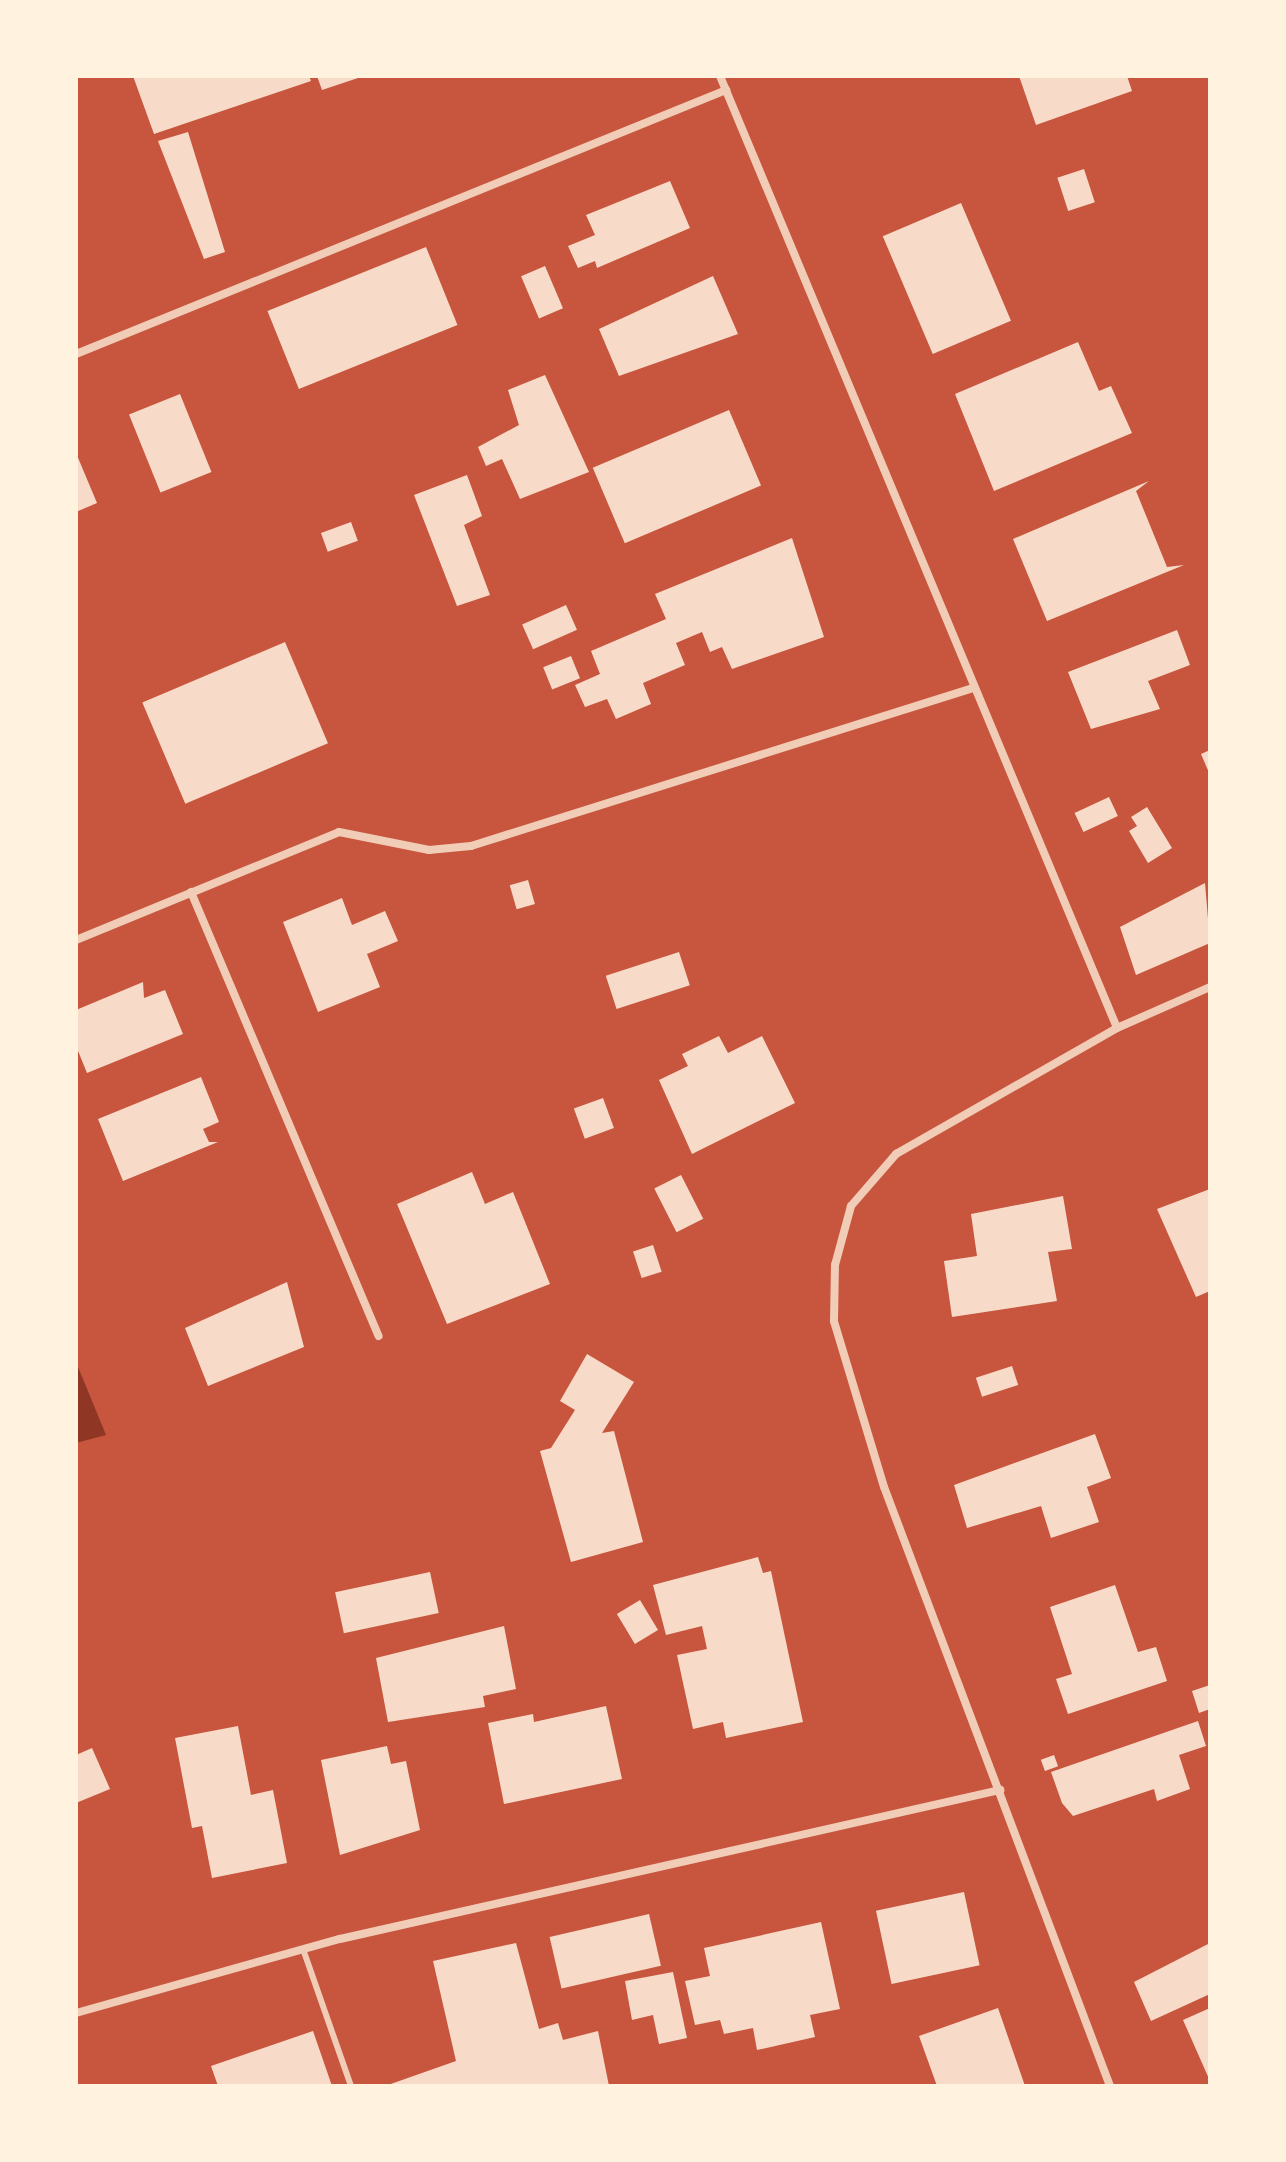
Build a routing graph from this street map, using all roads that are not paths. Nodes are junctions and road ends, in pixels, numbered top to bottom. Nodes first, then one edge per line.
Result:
1 (720, 76) edge
2 (726, 90) junction
3 (76, 354) edge
4 (973, 688) junction
5 (191, 892) junction
6 (76, 940) edge
7 (1210, 987) edge
8 (1117, 1028) junction
9 (379, 1336) dead end
10 (1000, 1790) junction
11 (303, 1949) junction
12 (76, 2013) edge
13 (351, 2086) edge
14 (1110, 2086) edge

1 - 2 street
2 - 3 street
2 - 4 street
4 - 5 street
4 - 8 street
5 - 6 street
5 - 9 street
7 - 8 street
8 - 10 street
10 - 11 street
10 - 14 street
11 - 12 street
11 - 13 lane

